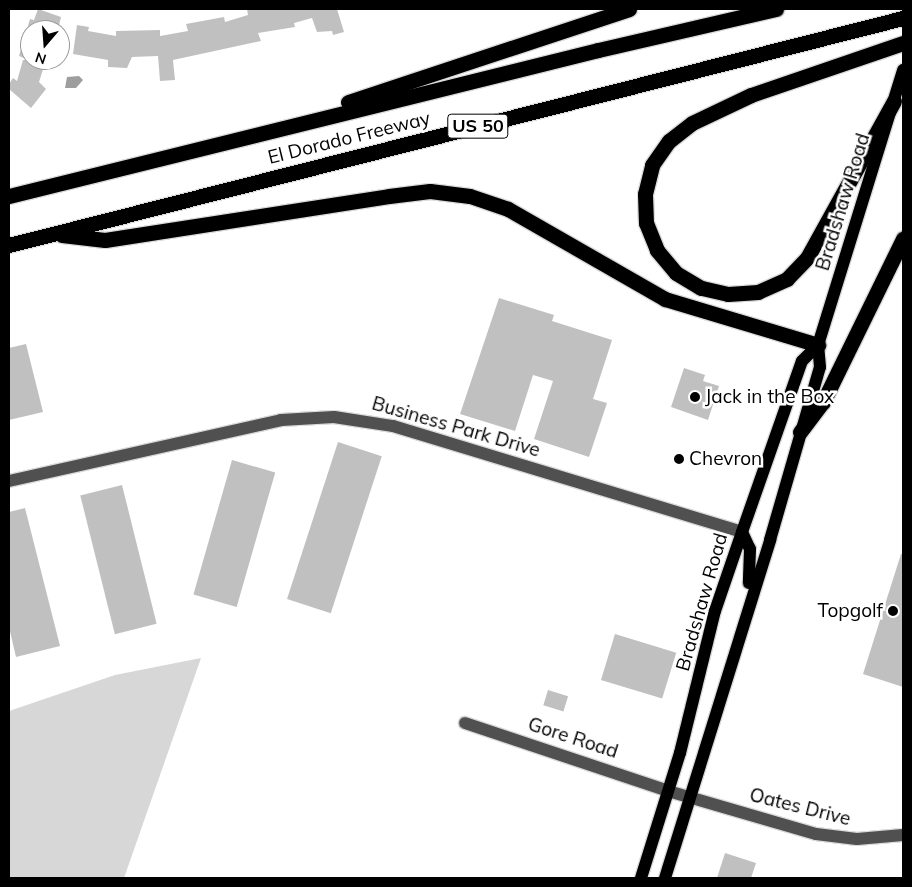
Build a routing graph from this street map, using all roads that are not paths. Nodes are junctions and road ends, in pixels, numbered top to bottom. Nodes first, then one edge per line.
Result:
1 (629, 9) edge
2 (776, 9) edge
3 (903, 18) edge
4 (903, 43) edge
5 (903, 70) edge
6 (894, 102) junction
7 (240, 138) junction
8 (9, 196) edge
9 (53, 233) junction
10 (903, 239) edge
11 (9, 245) edge
12 (818, 345) junction
13 (800, 432) junction
14 (9, 481) edge
15 (742, 532) junction
16 (740, 630) junction
17 (465, 723) dead end
18 (668, 791) junction
19 (690, 797) junction
20 (903, 835) edge
21 (641, 878) edge
22 (665, 878) edge

1 - 7 highway
2 - 7 highway, El Dorado Freeway / US 50
3 - 9 highway, El Dorado Freeway / US 50
4 - 6 highway
5 - 6 main road, Bradshaw Road
6 - 12 main road, Bradshaw Road
7 - 8 highway, El Dorado Freeway / US 50
9 - 11 highway, El Dorado Freeway / US 50
9 - 12 highway
10 - 13 highway
12 - 13 main road, Bradshaw Road
12 - 15 main road, Bradshaw Road
13 - 16 main road, Bradshaw Road
14 - 15 street, Business Park Drive
15 - 16 main road
15 - 18 main road, Bradshaw Road
16 - 19 main road, Bradshaw Road
17 - 18 street, Gore Road
18 - 19 street, Gore Road
18 - 21 main road, Bradshaw Road
19 - 20 street, Oates Drive
19 - 22 main road, Bradshaw Road

